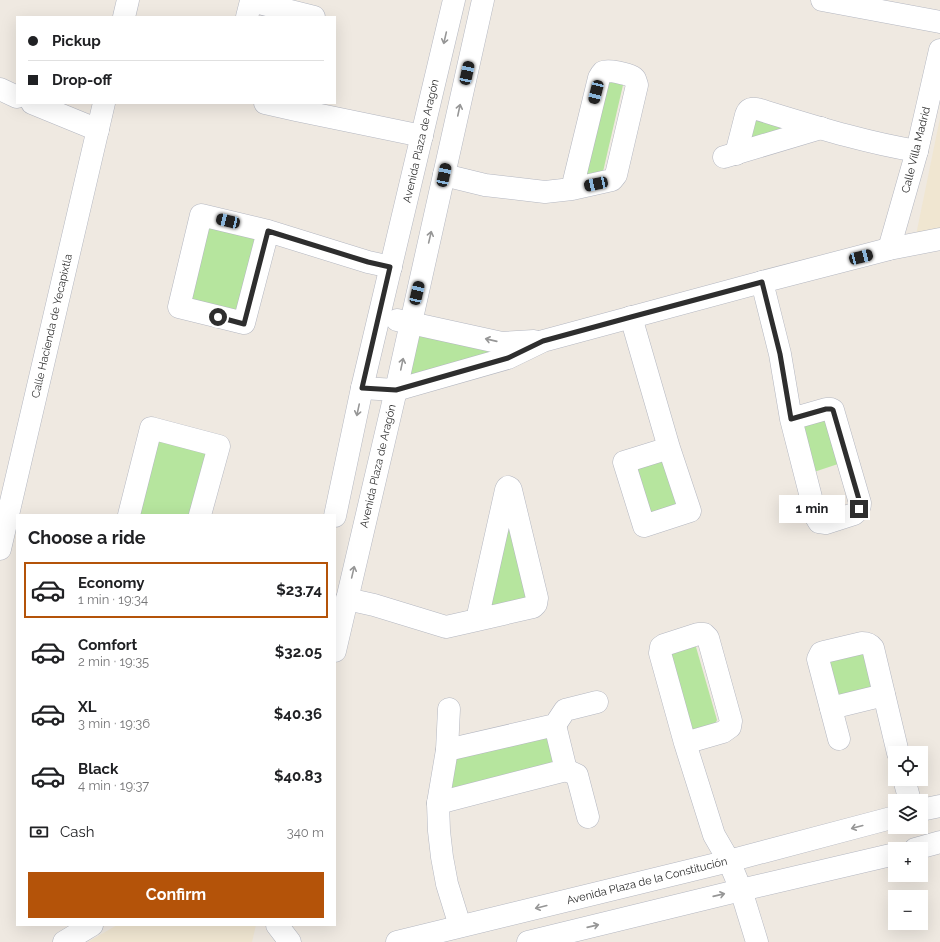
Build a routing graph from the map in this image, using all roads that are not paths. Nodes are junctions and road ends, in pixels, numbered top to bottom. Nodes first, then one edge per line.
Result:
1 (128, 0) edge
2 (454, 0) edge
3 (483, 0) edge
4 (822, 0) edge
5 (124, 16) edge
6 (247, 16) edge
7 (310, 16) edge
8 (940, 22) edge
9 (940, 50) edge
10 (0, 89) edge
11 (16, 96) edge
12 (34, 104) edge
13 (104, 104) edge
14 (273, 104) edge
15 (297, 107) edge
16 (821, 128) junction
17 (98, 130) junction
18 (422, 136) junction
19 (917, 151) junction
20 (444, 175) junction
21 (572, 190) junction
22 (268, 231) junction
23 (940, 239) edge
24 (889, 249) junction
25 (390, 267) junction
26 (762, 282) junction
27 (379, 316) junction
28 (631, 317) junction
29 (411, 322) junction
30 (543, 341) junction
31 (362, 388) junction
32 (396, 390) junction
33 (791, 419) junction
34 (669, 448) dead end
35 (129, 514) edge
36 (200, 514) edge
37 (335, 514) edge
38 (0, 549) edge
39 (347, 599) junction
40 (477, 620) junction
41 (336, 647) edge
42 (884, 695) junction
43 (597, 702) dead end
44 (831, 708) junction
45 (449, 710) dead end
46 (555, 725) junction
47 (839, 739) dead end
48 (685, 743) junction
49 (896, 746) edge
50 (447, 750) junction
51 (566, 770) junction
52 (438, 803) junction
53 (940, 806) edge
54 (928, 809) edge
55 (588, 817) dead end
56 (888, 819) edge
57 (940, 842) edge
58 (928, 845) edge
59 (888, 856) edge
60 (729, 861) junction
61 (741, 890) junction
62 (89, 926) edge
63 (272, 926) edge
64 (278, 926) edge
65 (460, 926) junction
66 (563, 938) edge
67 (64, 942) edge
68 (268, 942) edge
69 (290, 942) edge
70 (398, 942) edge
71 (528, 942) edge
72 (757, 942) edge

1 - 5 street
2 -> 18 street, Avenida Plaza de Aragón
20 -> 3 street, Avenida Plaza de Aragón
4 - 8 street
6 - 7 street
9 - 19 street, Calle Villa Madrid
10 - 11 street
12 - 17 street
13 - 17 street, Calle Hacienda de Yecapixtla
14 - 15 street
15 - 18 street
16 - 16 street
16 - 19 street
17 - 38 street, Calle Hacienda de Yecapixtla
18 - 25 street, Avenida Plaza de Aragón
19 - 24 street, Calle Villa Madrid
20 - 21 street
29 -> 20 street, Avenida Plaza de Aragón
21 - 21 street
22 - 22 street
22 - 25 street
23 - 24 street
24 - 26 street
25 - 27 street, Avenida Plaza de Aragón
26 - 28 street
26 - 33 street
27 - 29 street
27 - 31 street, Avenida Plaza de Aragón
28 - 30 street
28 - 34 street
30 -> 29 street
32 -> 29 street, Avenida Plaza de Aragón
30 - 32 street
31 - 32 street
31 -> 37 street, Avenida Plaza de Aragón
39 -> 32 street, Avenida Plaza de Aragón
33 - 33 street
35 - 36 street
39 - 40 street
39 - 41 street, Avenida Plaza de Aragón
40 - 40 street
42 - 44 street
42 - 44 street
42 - 49 street
43 - 46 street
44 - 47 street
45 - 50 street
46 - 50 street
46 - 51 street
48 - 48 street
48 - 60 street
50 - 52 street
51 - 52 street
51 - 55 street
52 - 65 street
53 - 54 street
56 -> 60 street, Avenida Plaza de la Constitución
57 - 58 street
59 - 61 street
60 - 61 street
60 -> 65 street, Avenida Plaza de la Constitución
66 -> 61 street
61 - 72 street
62 - 67 street
63 - 68 street
64 - 69 street
65 - 70 street, Avenida Plaza de la Constitución
66 - 71 street

